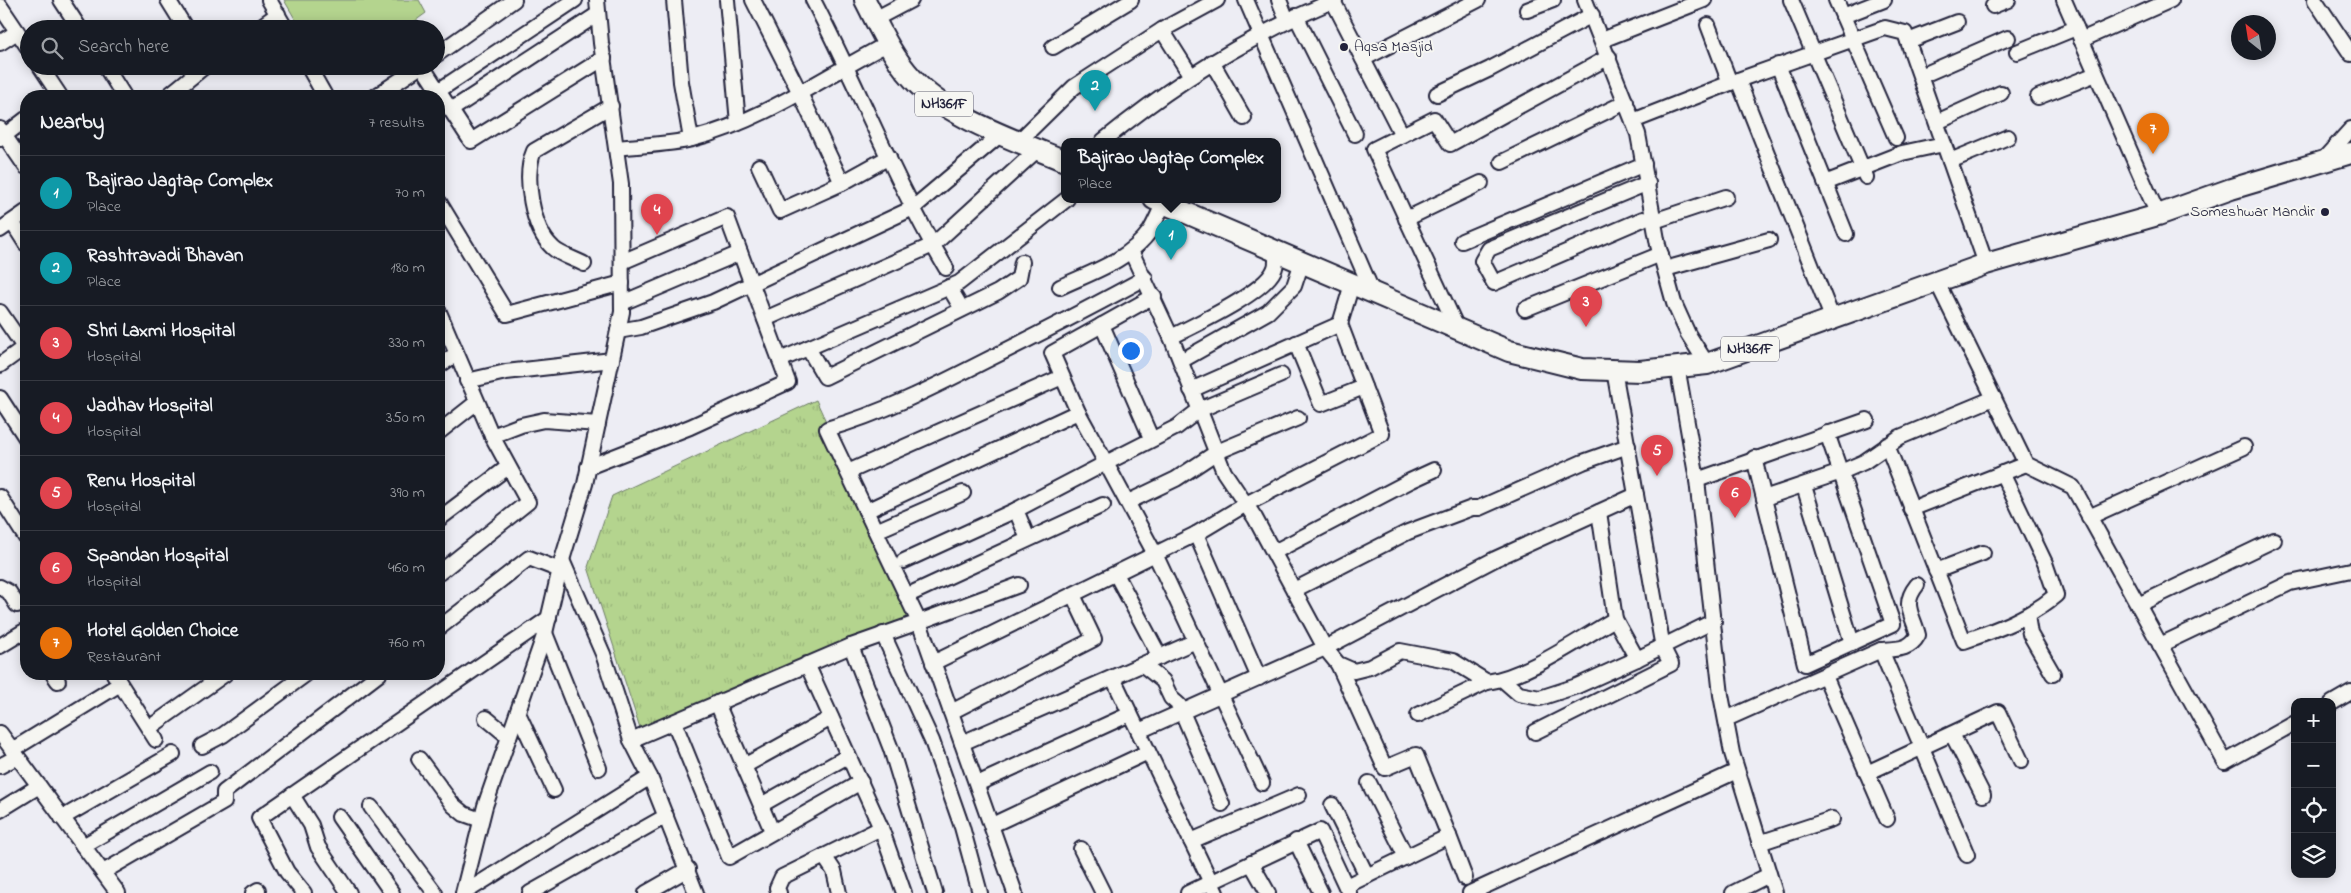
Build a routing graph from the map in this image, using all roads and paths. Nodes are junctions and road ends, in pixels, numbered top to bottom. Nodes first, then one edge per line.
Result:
1 (61, 0) edge
2 (168, 0) edge
3 (269, 0) edge
4 (514, 0) edge
5 (575, 0) edge
6 (674, 0) edge
7 (727, 0) edge
8 (753, 0) edge
9 (812, 0) edge
10 (865, 0) edge
11 (910, 0) edge
12 (1217, 0) edge
13 (1246, 0) edge
14 (1279, 0) edge
15 (1334, 0) edge
16 (1478, 0) edge
17 (1553, 0) edge
18 (1585, 0) edge
19 (1704, 0) edge
20 (1791, 0) edge
21 (1836, 0) edge
22 (1884, 0) edge
23 (2008, 0) edge
24 (2064, 0) edge
25 (2171, 0) edge
26 (2315, 0) edge
27 (1127, 1) edge
28 (1317, 3) edge
29 (0, 6) edge
30 (1993, 6) dead end
31 (597, 7) edge
32 (1528, 10) dead end
33 (278, 14) junction
34 (1592, 15) junction
35 (1843, 16) junction
36 (1292, 18) junction
37 (875, 19) junction
38 (74, 20) edge
39 (180, 20) edge
40 (270, 20) edge
41 (281, 20) edge
42 (1957, 22) dead end
43 (1708, 25) dead end
44 (1162, 30) junction
45 (17, 32) junction
46 (1262, 32) junction
47 (2078, 34) junction
48 (20, 36) edge
49 (2008, 38) dead end
50 (1853, 39) junction
51 (1602, 40) junction
52 (1908, 41) junction
53 (0, 43) edge
54 (887, 44) junction
55 (1054, 47) dead end
56 (445, 49) edge
57 (2017, 52) dead end
58 (1813, 53) junction
59 (2351, 54) edge
60 (1609, 57) junction
61 (604, 58) junction
62 (1363, 59) junction
63 (1212, 62) junction
64 (847, 65) junction
65 (1778, 65) junction
66 (2096, 74) junction
67 (46, 75) edge
68 (111, 75) edge
69 (195, 75) edge
70 (313, 75) edge
71 (408, 75) edge
72 (428, 75) edge
73 (1191, 76) junction
74 (1921, 76) junction
75 (1734, 81) junction
76 (55, 90) edge
77 (120, 90) edge
78 (176, 90) edge
79 (322, 90) edge
80 (385, 90) edge
81 (437, 90) edge
82 (440, 90) edge
83 (800, 92) junction
84 (2001, 93) dead end
85 (1438, 94) dead end
86 (2038, 97) dead end
87 (445, 101) edge
88 (1626, 102) junction
89 (611, 106) junction
90 (451, 110) junction
91 (1244, 118) dead end
92 (1633, 121) junction
93 (1937, 122) junction
94 (20, 123) edge
95 (738, 123) junction
96 (2351, 129) edge
97 (2, 134) edge
98 (1355, 134) dead end
99 (1402, 135) junction
100 (2008, 137) dead end
101 (1010, 138) junction
102 (1107, 138) edge
103 (1896, 138) dead end
104 (690, 139) junction
105 (1944, 144) junction
106 (616, 148) junction
107 (1038, 149) junction
108 (2351, 153) edge
109 (889, 157) junction
110 (20, 159) edge
111 (1061, 159) edge
112 (2351, 160) edge
113 (1950, 161) junction
114 (2322, 161) junction
115 (1502, 162) dead end
116 (1644, 164) junction
117 (759, 166) dead end
118 (1864, 174) junction
119 (842, 183) junction
120 (1481, 183) dead end
121 (1648, 183) junction
122 (1826, 183) junction
123 (1726, 197) dead end
124 (1062, 203) edge
125 (1158, 203) edge
126 (1164, 203) edge
127 (913, 208) junction
128 (445, 212) edge
129 (2158, 215) junction
130 (20, 216) edge
131 (1406, 219) junction
132 (1649, 220) junction
133 (12, 222) junction
134 (0, 230) edge
135 (1846, 234) dead end
136 (20, 235) edge
137 (1769, 240) dead end
138 (1462, 241) dead end
139 (933, 245) junction
140 (1131, 251) junction
141 (1276, 251) junction
142 (740, 253) junction
143 (1661, 254) junction
144 (622, 262) junction
145 (1022, 262) dead end
146 (1302, 262) junction
147 (584, 264) dead end
148 (1986, 264) junction
149 (946, 268) dead end
150 (1665, 269) junction
151 (1145, 278) junction
152 (1937, 282) junction
153 (622, 283) junction
154 (1352, 284) junction
155 (752, 285) junction
156 (949, 287) junction
157 (1060, 287) dead end
158 (1373, 292) junction
159 (1154, 296) junction
160 (622, 303) junction
161 (1525, 309) dead end
162 (962, 310) junction
163 (0, 312) edge
164 (765, 319) junction
165 (1833, 320) junction
166 (1340, 324) junction
167 (1102, 325) junction
168 (445, 327) edge
169 (1457, 328) junction
170 (618, 331) junction
171 (1171, 337) junction
172 (1296, 343) junction
173 (20, 346) edge
174 (808, 348) junction
175 (20, 353) edge
176 (456, 354) junction
177 (612, 360) junction
178 (780, 360) junction
179 (1181, 361) junction
180 (445, 362) edge
181 (1707, 364) junction
182 (0, 365) edge
183 (1677, 366) junction
184 (1614, 370) junction
185 (1281, 375) dead end
186 (1062, 376) junction
187 (467, 381) junction
188 (1364, 387) junction
189 (1191, 390) junction
190 (0, 398) edge
191 (1994, 398) junction
192 (477, 402) junction
193 (1199, 410) junction
194 (1078, 412) junction
195 (1298, 418) dead end
196 (1867, 420) dead end
197 (598, 424) junction
198 (445, 427) edge
199 (20, 429) edge
200 (1827, 433) junction
201 (492, 436) junction
202 (1151, 438) junction
203 (1887, 445) junction
204 (1628, 446) junction
205 (2244, 447) dead end
206 (1217, 452) junction
207 (1754, 458) junction
208 (1106, 463) junction
209 (2026, 464) junction
210 (508, 467) junction
211 (588, 467) junction
212 (1434, 470) dead end
213 (848, 472) junction
214 (1840, 472) junction
215 (2002, 473) junction
216 (1697, 480) junction
217 (1804, 486) junction
218 (963, 493) dead end
219 (1636, 496) junction
220 (0, 497) edge
221 (1764, 498) junction
222 (1128, 502) junction
223 (1246, 504) junction
224 (1103, 505) dead end
225 (1911, 509) junction
226 (1016, 510) junction
227 (866, 511) junction
228 (1599, 512) junction
229 (445, 514) edge
230 (2089, 517) junction
231 (20, 529) edge
232 (876, 531) junction
233 (1196, 534) junction
234 (1028, 539) junction
235 (2274, 540) dead end
236 (1274, 552) junction
237 (1983, 553) dead end
238 (1155, 554) junction
239 (904, 561) dead end
240 (561, 565) junction
241 (445, 568) edge
242 (2351, 570) edge
243 (1936, 571) junction
244 (1116, 574) junction
245 (1917, 585) dead end
246 (1019, 586) dead end
247 (0, 587) edge
248 (1294, 590) junction
249 (1073, 595) junction
250 (906, 596) junction
251 (17, 605) dead end
252 (2138, 605) junction
253 (2027, 616) junction
254 (549, 618) junction
255 (1615, 619) junction
256 (1714, 621) junction
257 (919, 622) junction
258 (445, 623) edge
259 (545, 633) junction
260 (20, 634) edge
261 (884, 634) junction
262 (1196, 642) junction
263 (1852, 643) junction
264 (2160, 645) junction
265 (0, 646) edge
266 (851, 646) junction
267 (1325, 648) junction
268 (1662, 648) junction
269 (1881, 650) junction
270 (1160, 657) junction
271 (1637, 659) junction
272 (933, 663) junction
273 (807, 664) junction
274 (1338, 664) junction
275 (1143, 665) junction
276 (2053, 674) dead end
277 (1825, 676) junction
278 (1113, 678) junction
279 (1259, 678) junction
280 (116, 680) edge
281 (118, 680) edge
282 (217, 680) edge
283 (298, 680) edge
284 (372, 680) edge
285 (1503, 680) junction
286 (1487, 682) junction
287 (2351, 692) edge
288 (1221, 695) junction
289 (2336, 701) edge
290 (717, 703) junction
291 (951, 712) junction
292 (1182, 712) junction
293 (518, 713) junction
294 (1130, 714) junction
295 (1418, 714) dead end
296 (486, 718) dead end
297 (831, 718) junction
298 (1726, 720) junction
299 (674, 722) junction
300 (2291, 725) edge
301 (149, 728) junction
302 (1138, 731) junction
303 (1536, 732) dead end
304 (0, 733) edge
305 (1952, 734) junction
306 (509, 737) junction
307 (156, 740) dead end
308 (631, 740) junction
309 (962, 743) junction
310 (202, 746) dead end
311 (1922, 747) junction
312 (1148, 752) junction
313 (15, 753) junction
314 (173, 754) dead end
315 (848, 756) junction
316 (419, 759) dead end
317 (2021, 761) dead end
318 (0, 766) edge
319 (744, 766) junction
320 (599, 768) dead end
321 (1737, 771) junction
322 (210, 772) dead end
323 (1867, 773) junction
324 (650, 777) junction
325 (861, 782) junction
326 (1262, 783) dead end
327 (977, 784) junction
328 (1369, 784) dead end
329 (39, 786) junction
330 (554, 790) dead end
331 (1299, 794) dead end
332 (292, 795) junction
333 (1983, 795) dead end
334 (1222, 804) dead end
335 (761, 805) junction
336 (1332, 805) dead end
337 (371, 807) dead end
338 (0, 810) edge
339 (666, 816) junction
340 (339, 817) dead end
341 (62, 818) junction
342 (1832, 819) dead end
343 (1887, 819) dead end
344 (481, 820) junction
345 (992, 825) junction
346 (881, 828) junction
347 (772, 831) junction
348 (1449, 836) junction
349 (1190, 840) junction
350 (1296, 842) junction
351 (1758, 843) junction
352 (83, 846) junction
353 (1081, 848) dead end
354 (1967, 855) dead end
355 (824, 856) junction
356 (1406, 857) junction
357 (1251, 863) junction
358 (688, 869) junction
359 (103, 872) junction
360 (1769, 875) junction
361 (1367, 876) junction
362 (1464, 878) dead end
363 (1213, 887) edge
364 (1347, 890) edge
365 (118, 893) edge
366 (304, 893) edge
367 (349, 893) edge
368 (392, 893) edge
369 (435, 893) edge
370 (463, 893) edge
371 (530, 893) edge
372 (646, 893) edge
373 (696, 893) edge
374 (779, 893) edge
375 (839, 893) edge
376 (904, 893) edge
377 (935, 893) edge
378 (980, 893) edge
379 (1016, 893) edge
380 (1103, 893) edge
381 (1188, 893) edge
382 (1268, 893) edge
383 (1321, 893) edge
384 (1470, 893) edge
385 (1733, 893) edge
386 (1775, 893) edge

1 - 38 street
2 - 39 street
3 - 33 street
4 - 56 street
5 - 82 street
6 - 104 street
7 - 95 street
8 - 83 street
9 - 64 street
10 - 37 highway, NH361F
11 - 37 street
12 - 44 street
13 - 46 street
14 - 36 street
15 - 28 street
15 - 62 street
16 - 62 street
17 - 32 street
18 - 34 street
19 - 51 street
20 - 58 street
21 - 35 street
22 - 35 street
23 - 30 street
24 - 47 street
25 - 47 street
26 - 59 street
27 - 55 street
28 - 36 street
29 - 45 street
31 - 61 street
31 - 90 street
33 - 40 street
33 - 41 street
34 - 51 street
34 - 85 street
35 - 50 street
36 - 46 street
36 - 98 street
37 - 54 highway, NH361F
42 - 52 street
43 - 75 street
44 - 73 street
44 - 101 street
45 - 48 street
45 - 53 street
46 - 63 street
46 - 158 street
47 - 57 street
47 - 66 street
49 - 74 street
50 - 52 street
50 - 58 street
50 - 103 street
51 - 60 street
52 - 74 street
54 - 64 street
54 - 101 highway, NH361F
58 - 65 street
58 - 118 street
60 - 88 street
60 - 99 street
61 - 89 street
61 - 90 street
62 - 99 street
63 - 73 street
63 - 91 street
64 - 83 street
64 - 109 street
65 - 75 street
65 - 122 street
66 - 86 street
66 - 129 street
67 - 76 street
68 - 77 street
69 - 78 street
70 - 79 street
71 - 80 street
72 - 81 street
73 - 102 street
74 - 93 street
75 - 92 street
75 - 165 street
83 - 95 street
83 - 119 street
84 - 93 street
87 - 90 street
88 - 92 street
88 - 115 street
89 - 106 street
89 - 147 street
92 - 116 street
93 - 105 street
94 - 97 street
95 - 104 street
96 - 114 street
97 - 110 street
99 - 131 street
100 - 113 street
101 - 107 highway, NH361F
101 - 127 street
104 - 106 street
105 - 113 street
105 - 118 street
106 - 144 street
107 - 111 highway, NH361F
107 - 139 street
108 - 114 highway, NH361F
109 - 119 street
109 - 127 street
112 - 114 street
113 - 148 street
114 - 129 highway, NH361F
116 - 121 street
116 - 138 street
117 - 119 street
118 - 122 street
120 - 131 street
121 - 132 street
121 - 132 street
122 - 135 street
123 - 132 street
124 - 156 street
125 - 140 street
126 - 141 highway, NH361F
127 - 139 street
127 - 155 street
128 - 153 street
129 - 148 highway, NH361F
130 - 133 street
131 - 169 street
132 - 143 street
133 - 134 street
133 - 136 street
137 - 150 street
139 - 149 street
139 - 164 street
140 - 151 street
140 - 157 street
141 - 146 highway, NH361F
141 - 171 street
142 - 144 street
142 - 155 street
142 - 160 street
143 - 150 street
143 - 161 street
144 - 153 street
145 - 162 street
146 - 154 highway, NH361F
146 - 179 street
148 - 152 highway, NH361F
150 - 181 street
151 - 159 street
151 - 213 street
152 - 165 highway, NH361F
152 - 191 street
153 - 160 street
154 - 158 highway, NH361F
154 - 166 street
155 - 164 street
155 - 170 street
156 - 162 street
156 - 174 street
158 - 169 highway, NH361F
159 - 167 street
159 - 171 street
160 - 170 street
162 - 174 street
163 - 173 street
164 - 178 street
165 - 181 highway, NH361F
166 - 172 street
166 - 188 street
167 - 186 street
167 - 202 street
168 - 176 street
169 - 184 highway, NH361F
170 - 177 street
171 - 179 street
172 - 188 street
172 - 189 street
174 - 178 street
175 - 182 street
176 - 180 street
176 - 187 street
177 - 187 street
177 - 197 street
178 - 211 street
179 - 189 street
181 - 183 highway, NH361F
183 - 184 highway, NH361F
183 - 216 street
184 - 204 street
185 - 193 street
186 - 194 street
186 - 213 street
187 - 192 street
188 - 223 street
189 - 193 street
190 - 199 street
191 - 203 street
191 - 209 street
192 - 198 street
192 - 201 street
193 - 202 street
193 - 206 street
194 - 208 street
194 - 227 street
195 - 206 street
196 - 200 street
197 - 201 street
197 - 211 street
200 - 207 street
200 - 214 street
201 - 210 street
202 - 208 street
203 - 214 street
203 - 225 street
204 - 219 street
204 - 248 street
205 - 230 street
206 - 222 street
206 - 223 street
207 - 216 street
207 - 221 street
208 - 222 street
208 - 226 street
209 - 215 street
209 - 230 street
210 - 229 street
210 - 241 street
211 - 240 street
212 - 236 street
213 - 227 street
214 - 217 street
214 - 263 street
215 - 225 street
215 - 253 street
216 - 256 street
217 - 221 street
217 - 263 street
218 - 232 street
219 - 228 street
219 - 268 street
220 - 231 street
221 - 263 street
222 - 238 street
223 - 233 street
223 - 236 street
224 - 234 street
225 - 243 street
226 - 234 street
226 - 239 street
227 - 232 street
228 - 255 street
228 - 267 street
230 - 252 street
232 - 250 street
233 - 238 street
233 - 279 street
234 - 250 street
235 - 252 street
236 - 248 street
237 - 243 street
238 - 244 street
238 - 262 street
240 - 254 street
240 - 258 street
240 - 308 street
242 - 264 street
243 - 253 street
244 - 249 street
244 - 270 street
245 - 269 street
246 - 257 street
247 - 251 street
248 - 267 street
249 - 272 street
249 - 291 street
250 - 257 street
252 - 264 street
253 - 276 street
254 - 259 street
254 - 332 street
255 - 271 street
255 - 285 street
256 - 268 street
256 - 298 street
257 - 261 street
257 - 272 street
259 - 293 street
259 - 320 street
260 - 265 street
261 - 266 street
261 - 378 street
262 - 270 street
262 - 288 street
264 - 300 street
266 - 273 street
266 - 377 street
267 - 274 street
267 - 279 street
268 - 271 street
268 - 303 street
269 - 277 street
269 - 311 street
270 - 275 street
271 - 285 street
272 - 291 street
273 - 290 street
273 - 297 street
274 - 286 street
274 - 348 street
275 - 278 street
275 - 292 street
277 - 298 street
277 - 323 street
278 - 294 street
278 - 309 street
279 - 288 street
280 - 313 street
281 - 301 street
282 - 301 street
283 - 310 street
284 - 359 street
285 - 286 street
286 - 295 street
287 - 289 street
288 - 292 street
288 - 326 street
290 - 299 street
290 - 319 street
291 - 309 street
292 - 302 street
292 - 334 street
293 - 306 street
293 - 330 street
294 - 302 street
294 - 327 street
296 - 306 street
297 - 315 street
297 - 319 street
298 - 321 street
299 - 308 street
299 - 347 street
301 - 307 street
302 - 312 street
304 - 313 street
305 - 311 street
305 - 317 street
305 - 333 street
306 - 344 street
308 - 324 street
309 - 327 street
311 - 323 street
311 - 354 street
312 - 345 street
312 - 349 street
313 - 318 street
313 - 329 street
314 - 341 street
315 - 325 street
315 - 335 street
316 - 344 street
319 - 335 street
321 - 351 street
321 - 384 street
322 - 352 street
323 - 343 street
324 - 339 street
324 - 370 street
325 - 346 street
325 - 347 street
327 - 345 street
328 - 356 street
329 - 338 street
329 - 341 street
331 - 349 street
332 - 366 street
332 - 367 street
335 - 347 street
336 - 361 street
337 - 369 street
339 - 358 street
339 - 371 street
340 - 368 street
341 - 352 street
342 - 351 street
344 - 370 street
345 - 379 street
346 - 355 street
346 - 376 street
348 - 356 street
348 - 362 street
349 - 363 street
350 - 357 street
350 - 364 street
350 - 383 street
351 - 360 street
352 - 359 street
353 - 380 street
355 - 374 street
355 - 375 street
356 - 361 street
357 - 363 street
357 - 382 street
358 - 372 street
358 - 373 street
359 - 365 street
360 - 385 street
360 - 386 street
361 - 364 street
363 - 381 street

